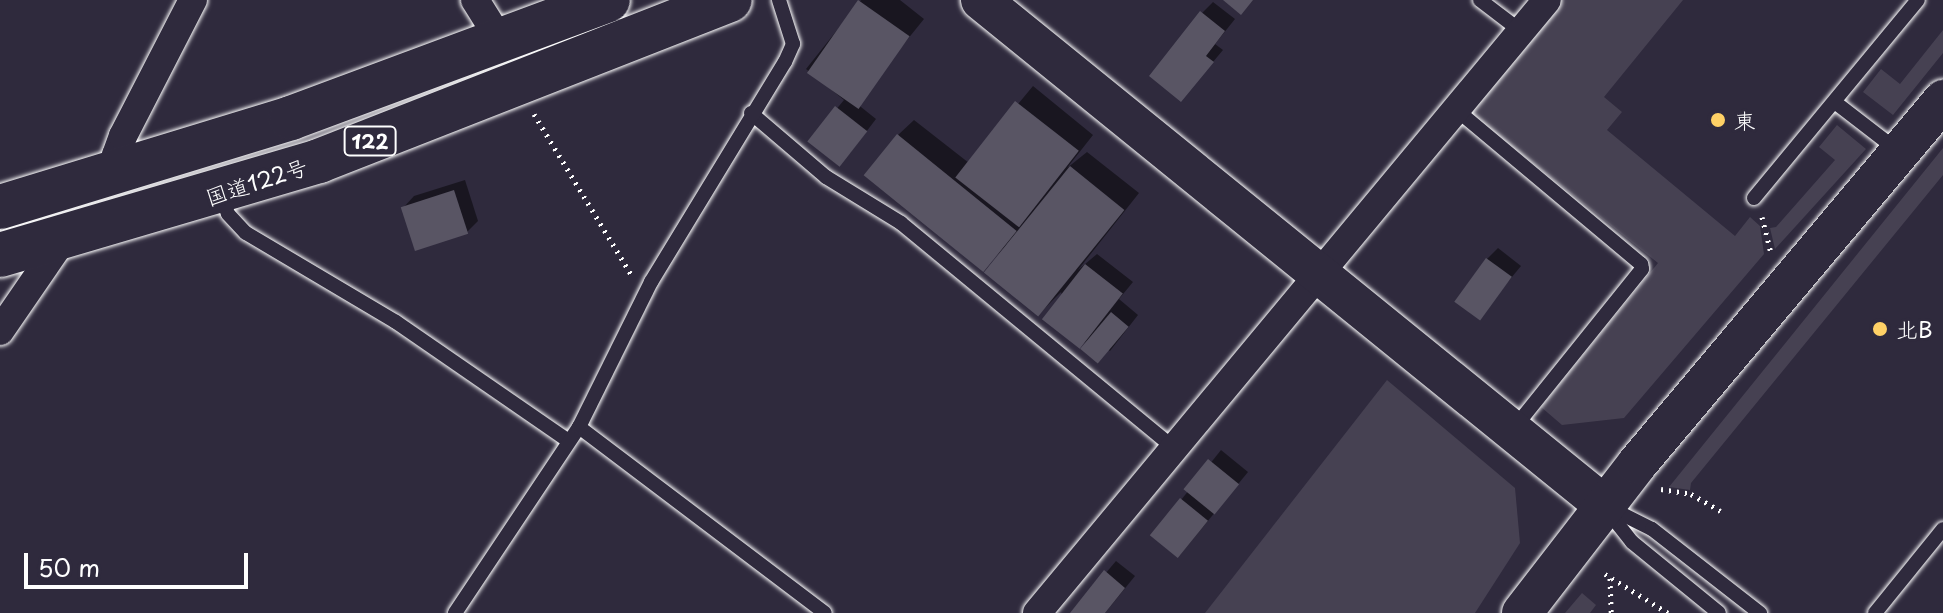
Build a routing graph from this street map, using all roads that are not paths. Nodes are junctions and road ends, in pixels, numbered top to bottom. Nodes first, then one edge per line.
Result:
1 (193, 0) edge
2 (475, 0) edge
3 (608, 0) edge
4 (730, 0) edge
5 (779, 0) edge
6 (981, 0) edge
7 (1480, 0) edge
8 (1547, 0) edge
9 (1918, 0) edge
10 (1522, 32) junction
11 (502, 43) junction
12 (1943, 100) edge
13 (1836, 103) junction
14 (1458, 111) junction
15 (751, 113) junction
16 (1900, 152) junction
17 (117, 174) junction
18 (220, 193) junction
19 (1754, 198) road end
20 (0, 207) edge
21 (64, 238) junction
22 (0, 255) edge
23 (1321, 276) junction
24 (0, 331) edge
25 (579, 427) junction
26 (1512, 431) junction
27 (567, 440) junction
28 (1174, 448) junction
29 (1604, 505) junction
30 (1943, 529) edge
31 (455, 613) edge
32 (825, 613) edge
33 (1037, 613) edge
34 (1522, 613) edge
35 (1719, 613) edge
36 (1760, 613) edge
37 (1875, 613) edge

1 - 17 street
2 - 11 street
3 - 11 highway, 122
4 - 18 highway, 国道122号 / 122
5 - 15 lane
6 - 23 street
7 - 10 lane
8 - 10 street
9 - 13 lane
10 - 14 street
11 - 17 highway, 122
12 - 16 street
13 - 16 lane
13 - 19 lane
14 - 23 street
14 - 26 lane
15 - 25 lane
15 - 28 lane
16 - 29 street
17 - 20 highway, 122
18 - 21 highway, 国道122号 / 122
18 - 27 lane
21 - 22 highway, 国道122号 / 122
21 - 24 street
23 - 26 street
23 - 28 street
25 - 27 lane
25 - 32 lane
26 - 29 street
27 - 31 lane
28 - 33 street
29 - 34 street
29 - 35 lane
29 - 36 lane
30 - 37 lane

